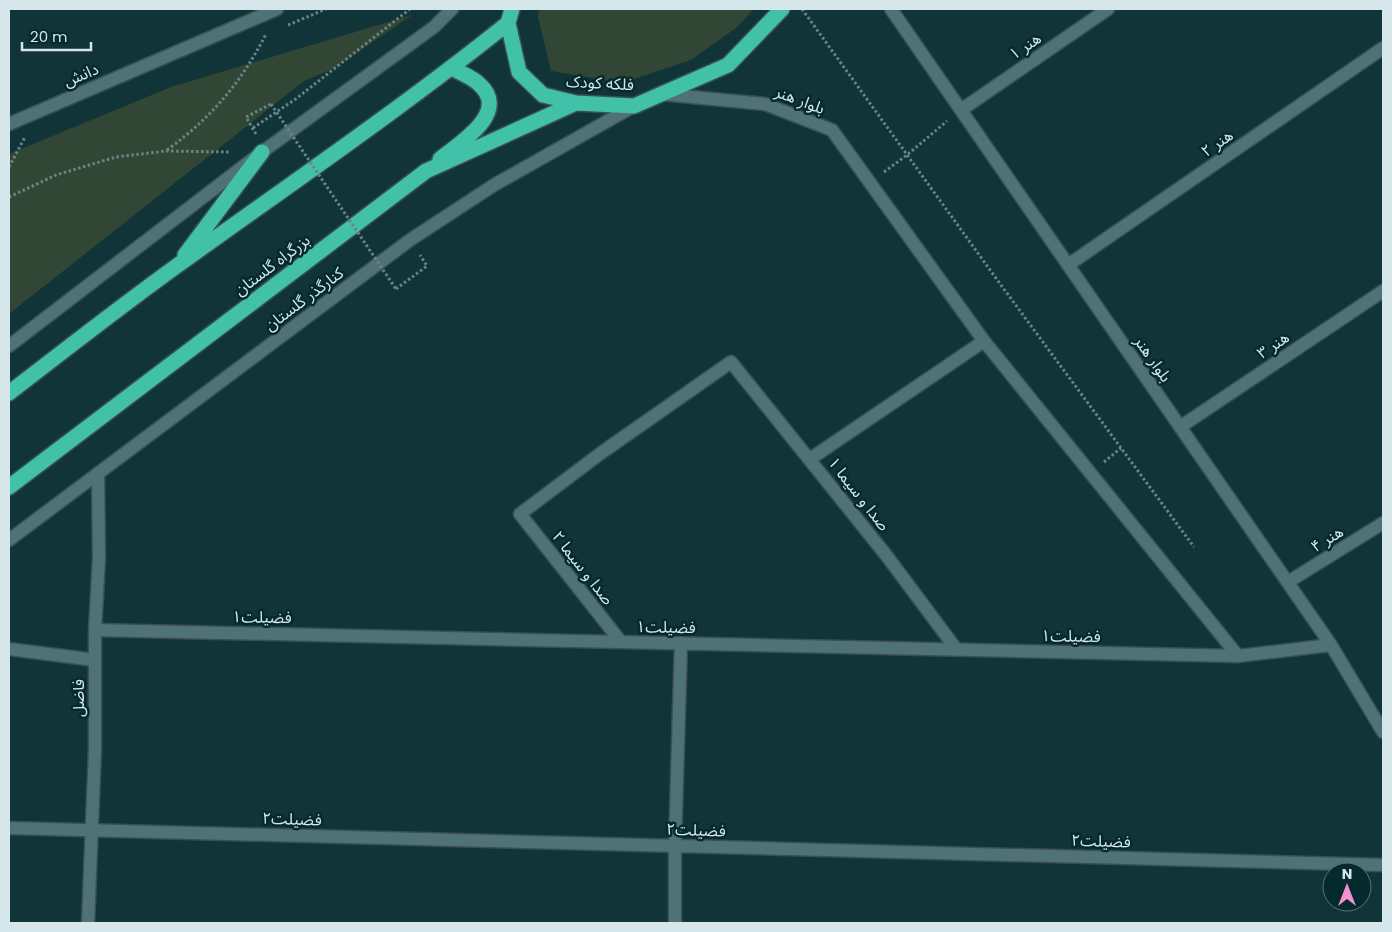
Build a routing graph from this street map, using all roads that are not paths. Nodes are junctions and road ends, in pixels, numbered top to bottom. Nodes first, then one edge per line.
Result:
1 (277, 9) edge
2 (452, 9) edge
3 (782, 9) edge
4 (891, 9) edge
5 (1108, 9) edge
6 (510, 16) edge
7 (1383, 48) edge
8 (452, 68) junction
9 (661, 94) junction
10 (576, 103) junction
11 (634, 106) junction
12 (961, 110) junction
13 (9, 124) edge
14 (262, 152) junction
15 (426, 171) junction
16 (1068, 265) junction
17 (177, 266) junction
18 (1383, 291) edge
19 (984, 340) junction
20 (9, 346) edge
21 (9, 393) edge
22 (1180, 427) junction
23 (810, 459) junction
24 (98, 473) junction
25 (9, 487) edge
26 (520, 514) joint
27 (1383, 524) edge
28 (9, 540) edge
29 (1288, 582) junction
30 (94, 630) junction
31 (621, 642) junction
32 (681, 643) junction
33 (1331, 645) junction
34 (9, 649) edge
35 (957, 650) junction
36 (1238, 656) junction
37 (94, 660) junction
38 (1383, 732) edge
39 (9, 828) edge
40 (92, 830) junction
41 (676, 846) junction
42 (1383, 865) edge
43 (88, 923) edge
44 (675, 923) edge

1 - 13 street, دانش
2 - 14 street
3 - 9 highway, فلکه کودک
4 - 12 street, بلوار هنر
5 - 12 street, هنر ۱
6 - 8 highway
6 - 10 highway, فلکه کودک
7 - 16 street, هنر ۲
8 - 15 highway
8 - 17 highway
9 - 11 highway, فلکه کودک
9 - 19 street, بلوار هنر
10 - 11 highway, فلکه کودک
10 - 15 highway, بزرگراه گلستان
11 - 24 street, کنارگذر گلستان
12 - 16 street, بلوار هنر
14 - 17 highway
14 - 20 street
15 - 25 highway, بزرگراه گلستان
16 - 22 street, بلوار هنر
17 - 21 highway
18 - 22 street, هنر ۳
19 - 23 street
19 - 36 street, بلوار هنر
22 - 29 street, بلوار هنر
23 - 26 street, صدا و سیما ۱
23 - 35 street, صدا و سیما ۱
24 - 28 street, کنارگذر گلستان
24 - 30 street, فاضل
26 - 31 street, صدا و سیما ۲
27 - 29 street, هنر ۴
29 - 33 street, بلوار هنر
30 - 31 street, فضیلت۱
30 - 37 street, فاضل
31 - 32 street, فضیلت۱
32 - 35 street, فضیلت۱
32 - 41 street
33 - 36 street, فضیلت۱
33 - 38 street, بلوار هنر
34 - 37 street
35 - 36 street, فضیلت۱
37 - 40 street, فاضل
39 - 40 street, فضیلت۲
40 - 41 street, فضیلت۲
40 - 43 street, فاضل
41 - 42 street, فضیلت۲
41 - 44 street

